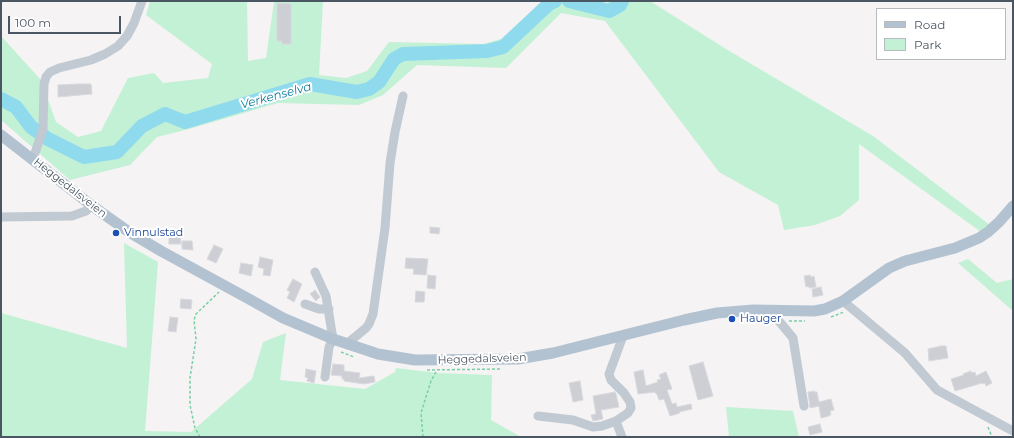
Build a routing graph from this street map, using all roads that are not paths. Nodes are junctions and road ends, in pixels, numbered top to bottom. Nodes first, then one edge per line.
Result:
1 (142, 1) edge
2 (403, 96) dead end
3 (1, 135) edge
4 (31, 158) junction
5 (90, 205) junction
6 (1013, 206) edge
7 (1, 217) edge
8 (315, 272) dead end
9 (305, 304) dead end
10 (846, 305) junction
11 (329, 309) junction
12 (779, 315) junction
13 (623, 336) junction
14 (331, 343) junction
15 (348, 345) junction
16 (325, 377) dead end
17 (804, 406) dead end
18 (538, 416) dead end
19 (616, 421) junction
20 (1013, 431) edge
21 (622, 437) edge

1 - 4 street
2 - 15 street
3 - 4 main road, Heggedalsveien
4 - 5 main road, Heggedalsveien
5 - 7 street
5 - 14 main road, Heggedalsveien
6 - 10 main road, Heggedalsveien
8 - 11 street
9 - 11 street
10 - 12 main road, Heggedalsveien
10 - 20 street
11 - 14 street
12 - 13 main road, Heggedalsveien
12 - 17 street
13 - 15 main road, Heggedalsveien
13 - 19 street
14 - 15 main road, Heggedalsveien
14 - 16 street
18 - 19 street
19 - 21 street

